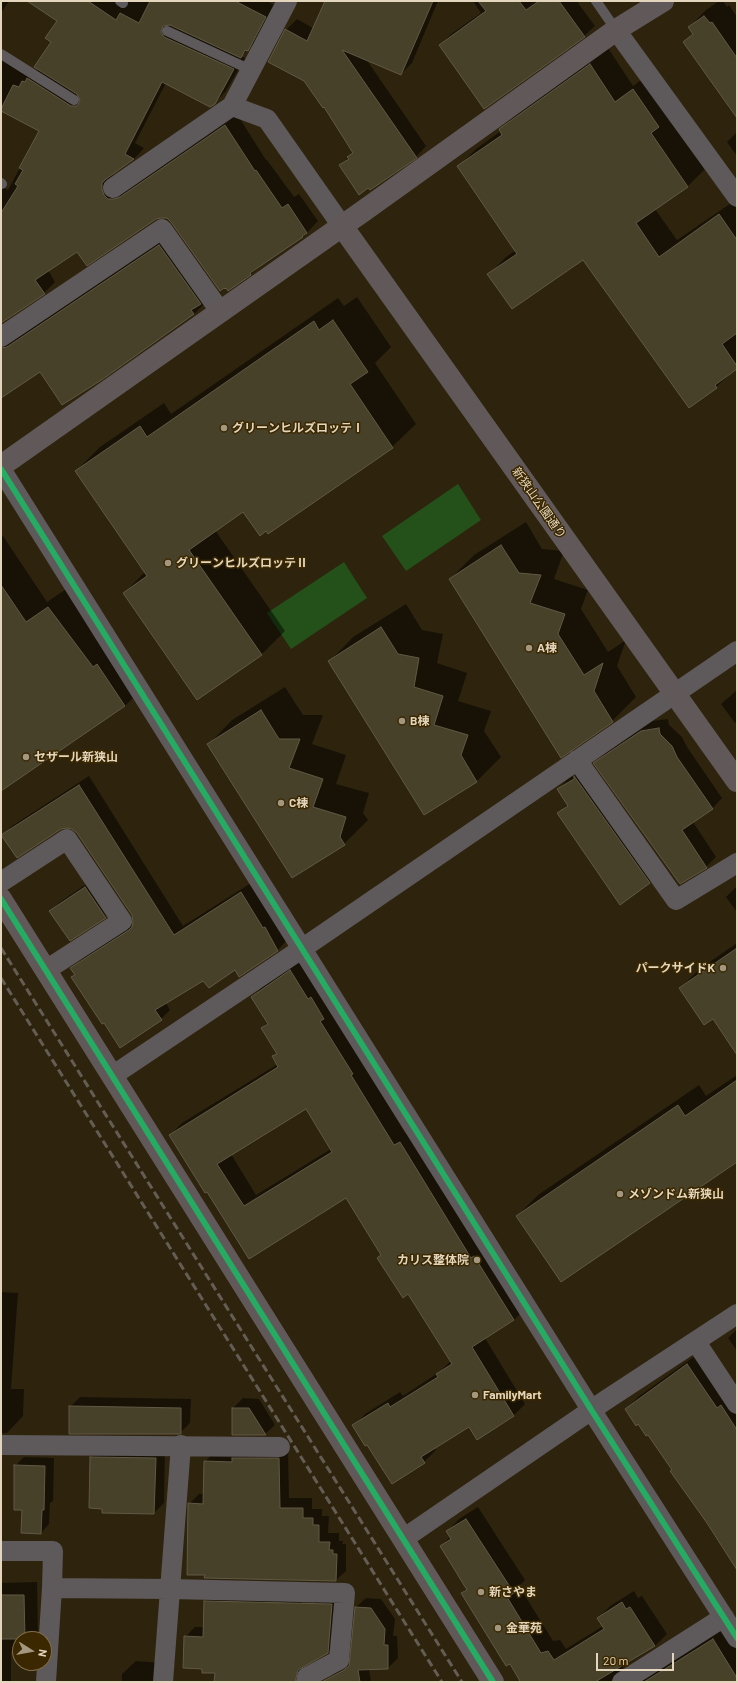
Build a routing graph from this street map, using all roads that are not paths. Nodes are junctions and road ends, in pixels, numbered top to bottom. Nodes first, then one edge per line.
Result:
1 (287, 1) edge
2 (596, 1) edge
3 (663, 1) edge
4 (616, 30) junction
5 (167, 31) dead end
6 (1, 54) edge
7 (251, 70) junction
8 (74, 100) dead end
9 (232, 106) junction
10 (113, 188) dead end
11 (737, 198) edge
12 (342, 226) junction
13 (220, 311) junction
14 (1, 337) edge
15 (1, 467) edge
16 (737, 651) edge
17 (674, 694) junction
18 (577, 760) junction
19 (737, 781) edge
20 (737, 863) edge
21 (1, 882) edge
22 (1, 898) edge
23 (303, 948) junction
24 (46, 970) junction
25 (112, 1076) junction
26 (737, 1314) edge
27 (696, 1342) junction
28 (737, 1404) edge
29 (592, 1411) junction
30 (1, 1445) edge
31 (181, 1445) junction
32 (280, 1447) dead end
33 (404, 1539) junction
34 (1, 1551) edge
35 (52, 1588) junction
36 (170, 1589) junction
37 (724, 1617) junction
38 (737, 1638) edge
39 (648, 1675) edge
40 (46, 1682) edge
41 (163, 1682) edge
42 (306, 1682) edge
43 (493, 1682) edge
44 (622, 1682) edge

1 - 7 street
2 - 4 lane
3 - 4 street
4 - 11 street
4 - 12 street
5 - 7 lane
6 - 8 lane
7 - 9 street
9 - 10 street
9 - 12 street
12 - 13 street
12 - 17 street, 新狭山公園通り
13 - 14 street
13 - 15 street
15 - 23 street
16 - 17 street
17 - 18 street
17 - 19 street, 新狭山公園通り
18 - 20 street
18 - 23 street
21 - 24 street
22 - 24 street
23 - 25 street
23 - 29 street
24 - 25 street
25 - 33 street
26 - 27 street
27 - 28 street
27 - 29 street
29 - 33 street
29 - 37 street
30 - 31 street
31 - 32 street
31 - 36 street
33 - 43 street
34 - 35 street
35 - 36 street
35 - 40 street
36 - 41 street
36 - 42 street
37 - 38 street
37 - 39 street
39 - 44 street

